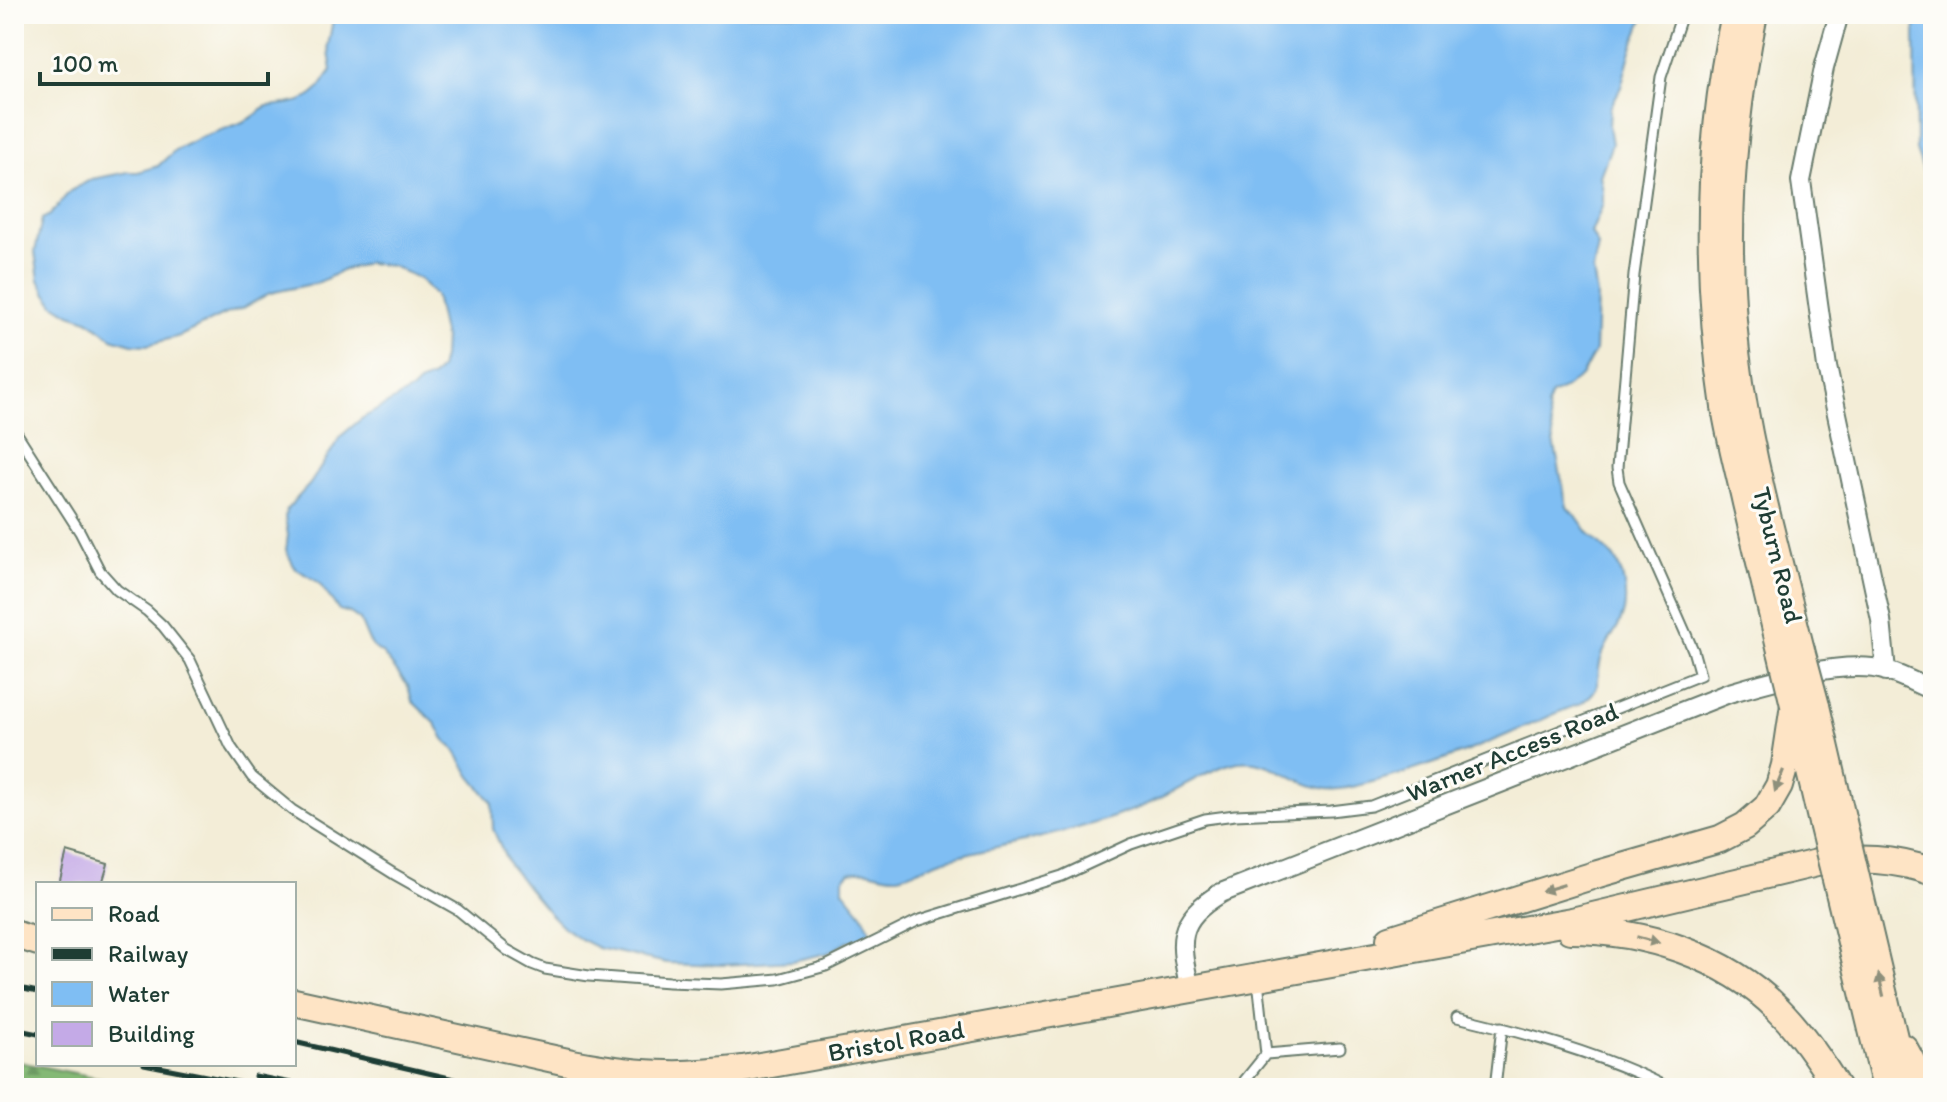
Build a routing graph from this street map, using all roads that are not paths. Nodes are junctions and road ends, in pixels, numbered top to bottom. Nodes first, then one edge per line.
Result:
1 (1682, 14) edge
2 (1735, 14) edge
3 (1754, 14) edge
4 (1839, 14) edge
5 (14, 429) edge
6 (1791, 650) junction
7 (1886, 671) junction
8 (1933, 691) edge
9 (1805, 706) junction
10 (1933, 861) edge
11 (1933, 872) edge
12 (1848, 889) junction
13 (14, 934) edge
14 (36, 941) edge
15 (1404, 950) junction
16 (1333, 963) junction
17 (1258, 976) junction
18 (1190, 989) junction
19 (296, 1002) edge
20 (1457, 1017) dead end
21 (1889, 1019) junction
22 (1502, 1027) junction
23 (1340, 1048) dead end
24 (1266, 1054) junction
25 (1242, 1088) edge
26 (1495, 1088) edge
27 (1669, 1088) edge
28 (1837, 1088) edge
29 (1886, 1088) edge
30 (1906, 1088) edge
31 (1931, 1088) edge

1 - 5 lane
2 - 6 main road, Tyburn Road
3 - 6 main road, Tyburn Road
4 - 7 street
6 - 9 main road, Tyburn Road, bridge
7 - 8 street, Warner Access Road
7 - 18 street, Warner Access Road
9 - 12 main road, Tyburn Road, bridge
9 -> 16 main road
10 - 15 main road
11 - 15 main road
21 -> 12 main road, Tyburn Road
12 - 29 main road, Tyburn Road
13 - 14 main road
15 - 16 main road, Bristol Road
15 -> 28 main road
16 - 17 main road, Bristol Road
17 - 18 main road, Bristol Road
17 - 24 lane
18 - 19 main road, Bristol Road
20 - 22 lane
21 - 30 main road, Tyburn Road
21 - 31 main road
22 - 26 lane
22 - 27 lane
23 - 24 lane
24 - 25 lane

